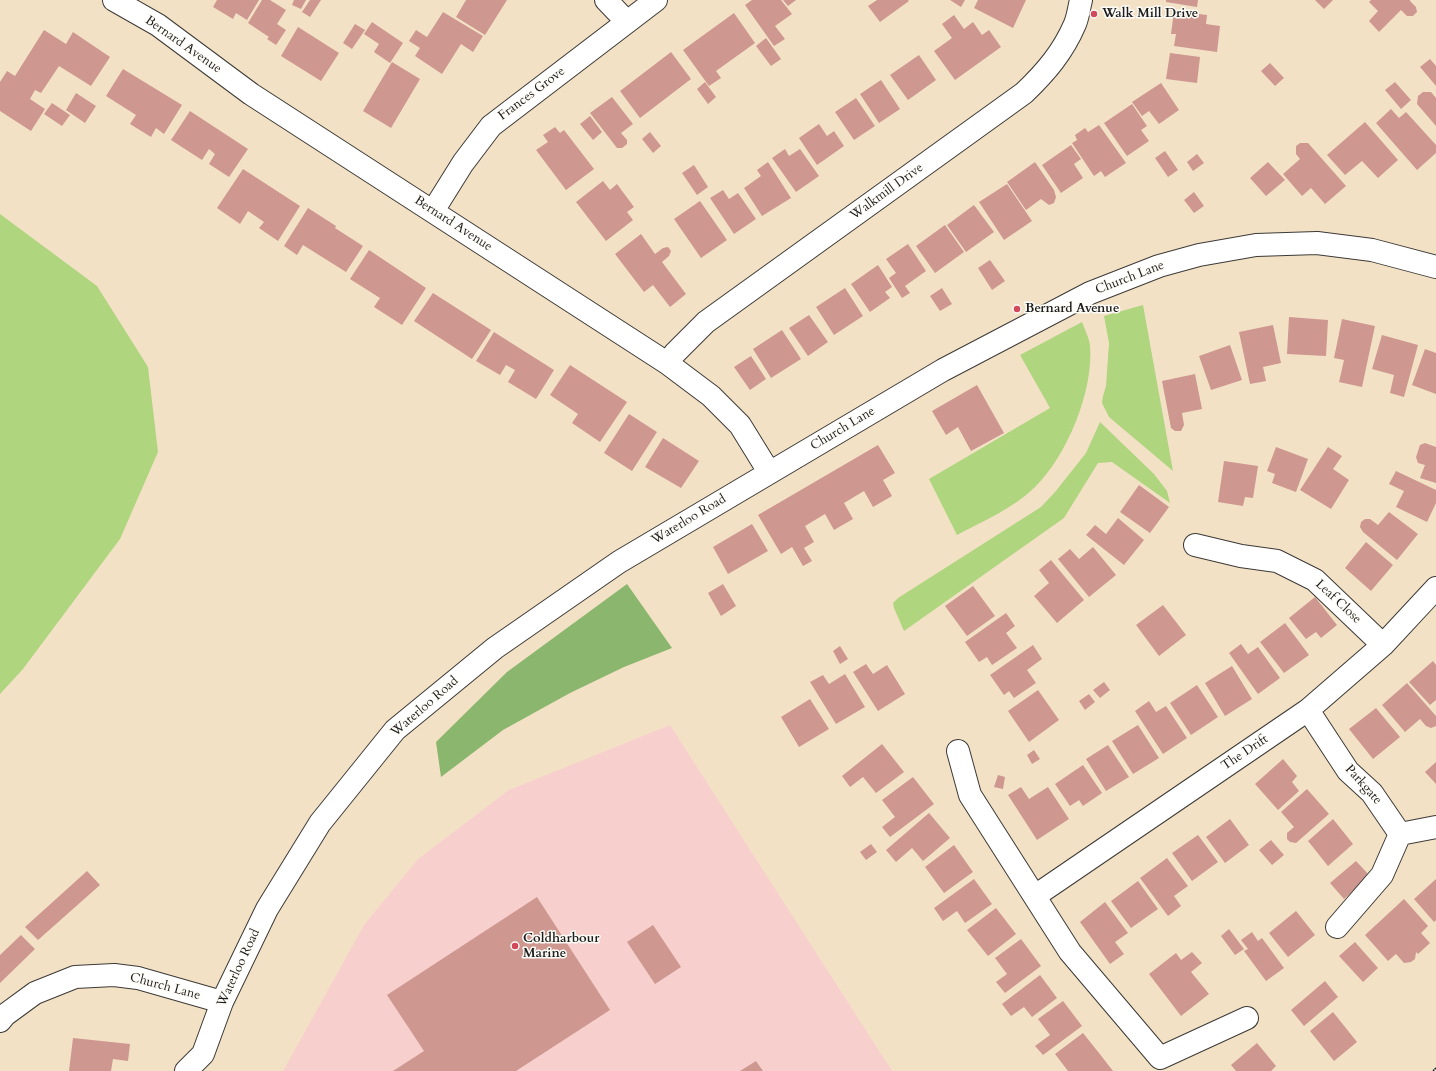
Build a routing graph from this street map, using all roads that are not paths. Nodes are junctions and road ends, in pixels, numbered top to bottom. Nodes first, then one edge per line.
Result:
1 (114, 0) edge
2 (606, 0) edge
3 (656, 0) edge
4 (1081, 0) edge
5 (627, 22) junction
6 (433, 211) junction
7 (1436, 268) edge
8 (667, 363) junction
9 (769, 472) junction
10 (1195, 545) dead end
11 (1436, 588) edge
12 (1382, 645) junction
13 (1308, 710) junction
14 (958, 751) dead end
15 (1434, 828) edge
16 (1400, 834) junction
17 (1035, 896) junction
18 (1338, 927) dead end
19 (222, 1002) junction
20 (1247, 1018) dead end
21 (0, 1021) edge
22 (205, 1063) edge
23 (1158, 1064) edge
24 (186, 1071) edge

1 - 6 street, Bernard Avenue
2 - 5 street
3 - 5 street, Frances Grove
4 - 8 street, Walkmill Drive
5 - 6 street, Frances Grove
6 - 8 street, Bernard Avenue
7 - 9 street, Church Lane
8 - 9 street, Bernard Avenue
9 - 19 street, Waterloo Road
10 - 12 street, Leaf Close
11 - 12 street, The Drift
12 - 13 street, The Drift
13 - 16 street, Parkgate
13 - 17 street, The Drift
14 - 17 street
15 - 16 street
16 - 18 street
17 - 23 street
19 - 21 street, Church Lane
19 - 22 street, Waterloo Road
20 - 23 street
22 - 24 street, Waterloo Road

